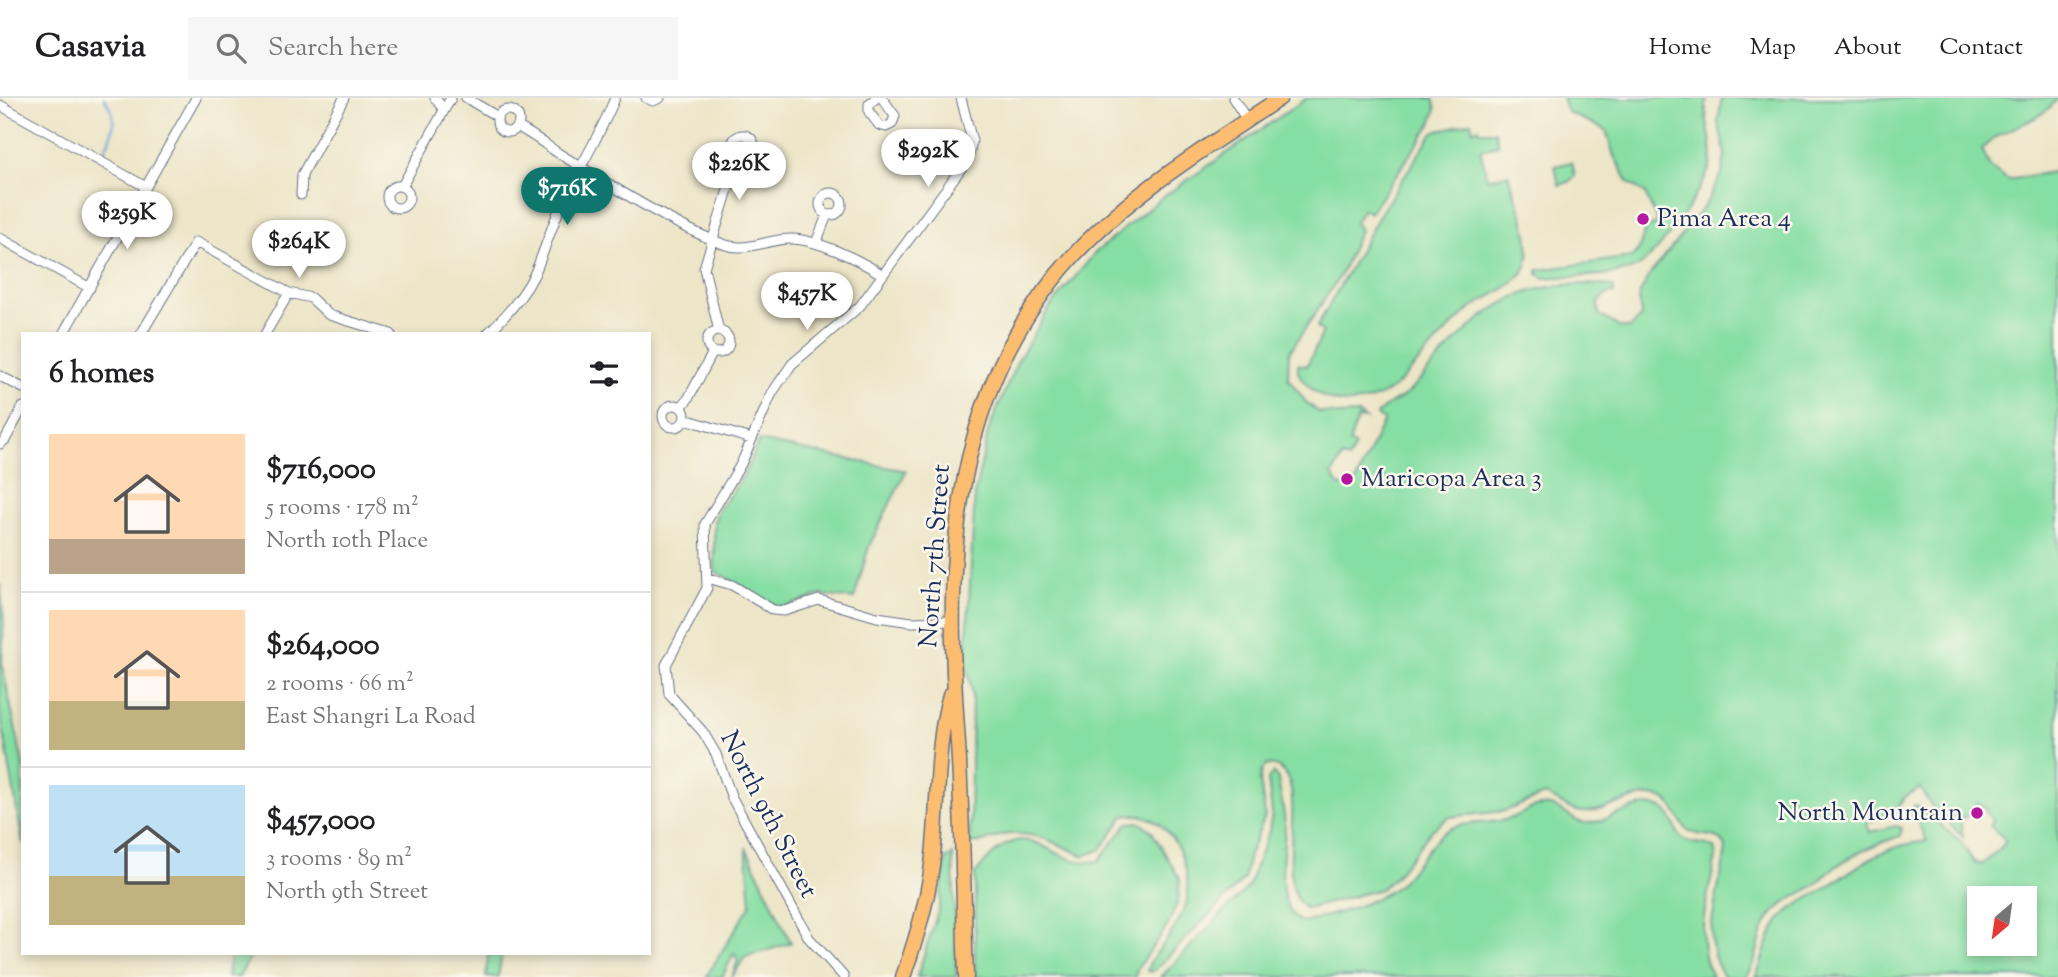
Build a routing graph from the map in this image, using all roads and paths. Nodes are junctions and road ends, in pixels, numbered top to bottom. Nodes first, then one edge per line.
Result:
1 (196, 98) edge
2 (344, 98) edge
3 (435, 98) edge
4 (451, 98) edge
5 (466, 98) edge
6 (615, 98) edge
7 (646, 98) edge
8 (660, 98) edge
9 (876, 98) edge
10 (882, 98) edge
11 (961, 98) edge
12 (1233, 98) edge
13 (1280, 98) edge
14 (0, 105) edge
15 (444, 110) junction
16 (498, 117) junction
17 (1247, 120) junction
18 (518, 127) junction
19 (738, 157) dead end
20 (580, 166) junction
21 (146, 187) junction
22 (402, 187) dead end
23 (301, 195) dead end
24 (827, 215) dead end
25 (0, 238) edge
26 (712, 239) junction
27 (816, 243) junction
28 (883, 275) junction
29 (90, 288) junction
30 (289, 293) junction
31 (719, 331) junction
32 (64, 332) edge
33 (142, 332) edge
34 (266, 332) edge
35 (384, 332) edge
36 (489, 332) edge
37 (713, 352) junction
38 (0, 376) edge
39 (21, 387) edge
40 (681, 407) junction
41 (21, 410) edge
42 (685, 419) junction
43 (751, 439) junction
44 (0, 444) edge
45 (708, 578) junction
46 (953, 621) junction
47 (953, 687) junction
48 (844, 977) edge
49 (903, 977) edge
50 (967, 977) edge

1 - 21 street
2 - 23 street
3 - 15 street
4 - 15 street
5 - 16 street
6 - 20 street
7 - 8 street
9 - 10 street
11 - 28 street, North 9th Street
12 - 17 street
13 - 17 main road, North 7th Street
14 - 21 street
15 - 22 street
16 - 18 street
16 - 18 street
17 - 46 main road, North 7th Street
18 - 20 street
19 - 26 street
20 - 26 street
20 - 36 street
21 - 29 street
24 - 27 street
25 - 29 street
26 - 27 street
26 - 31 street
27 - 28 street
28 - 43 street, North 9th Street
29 - 32 street
30 - 33 street
30 - 34 street
30 - 35 street
31 - 37 street
31 - 37 street
37 - 40 street
38 - 39 street
40 - 42 street
40 - 42 street
41 - 44 street
42 - 43 street
43 - 45 street, North 9th Street
45 - 46 street
45 - 48 street, North 9th Street
46 - 47 main road, North 7th Street
47 - 49 main road, North 7th Street
47 - 50 main road, North 7th Street

